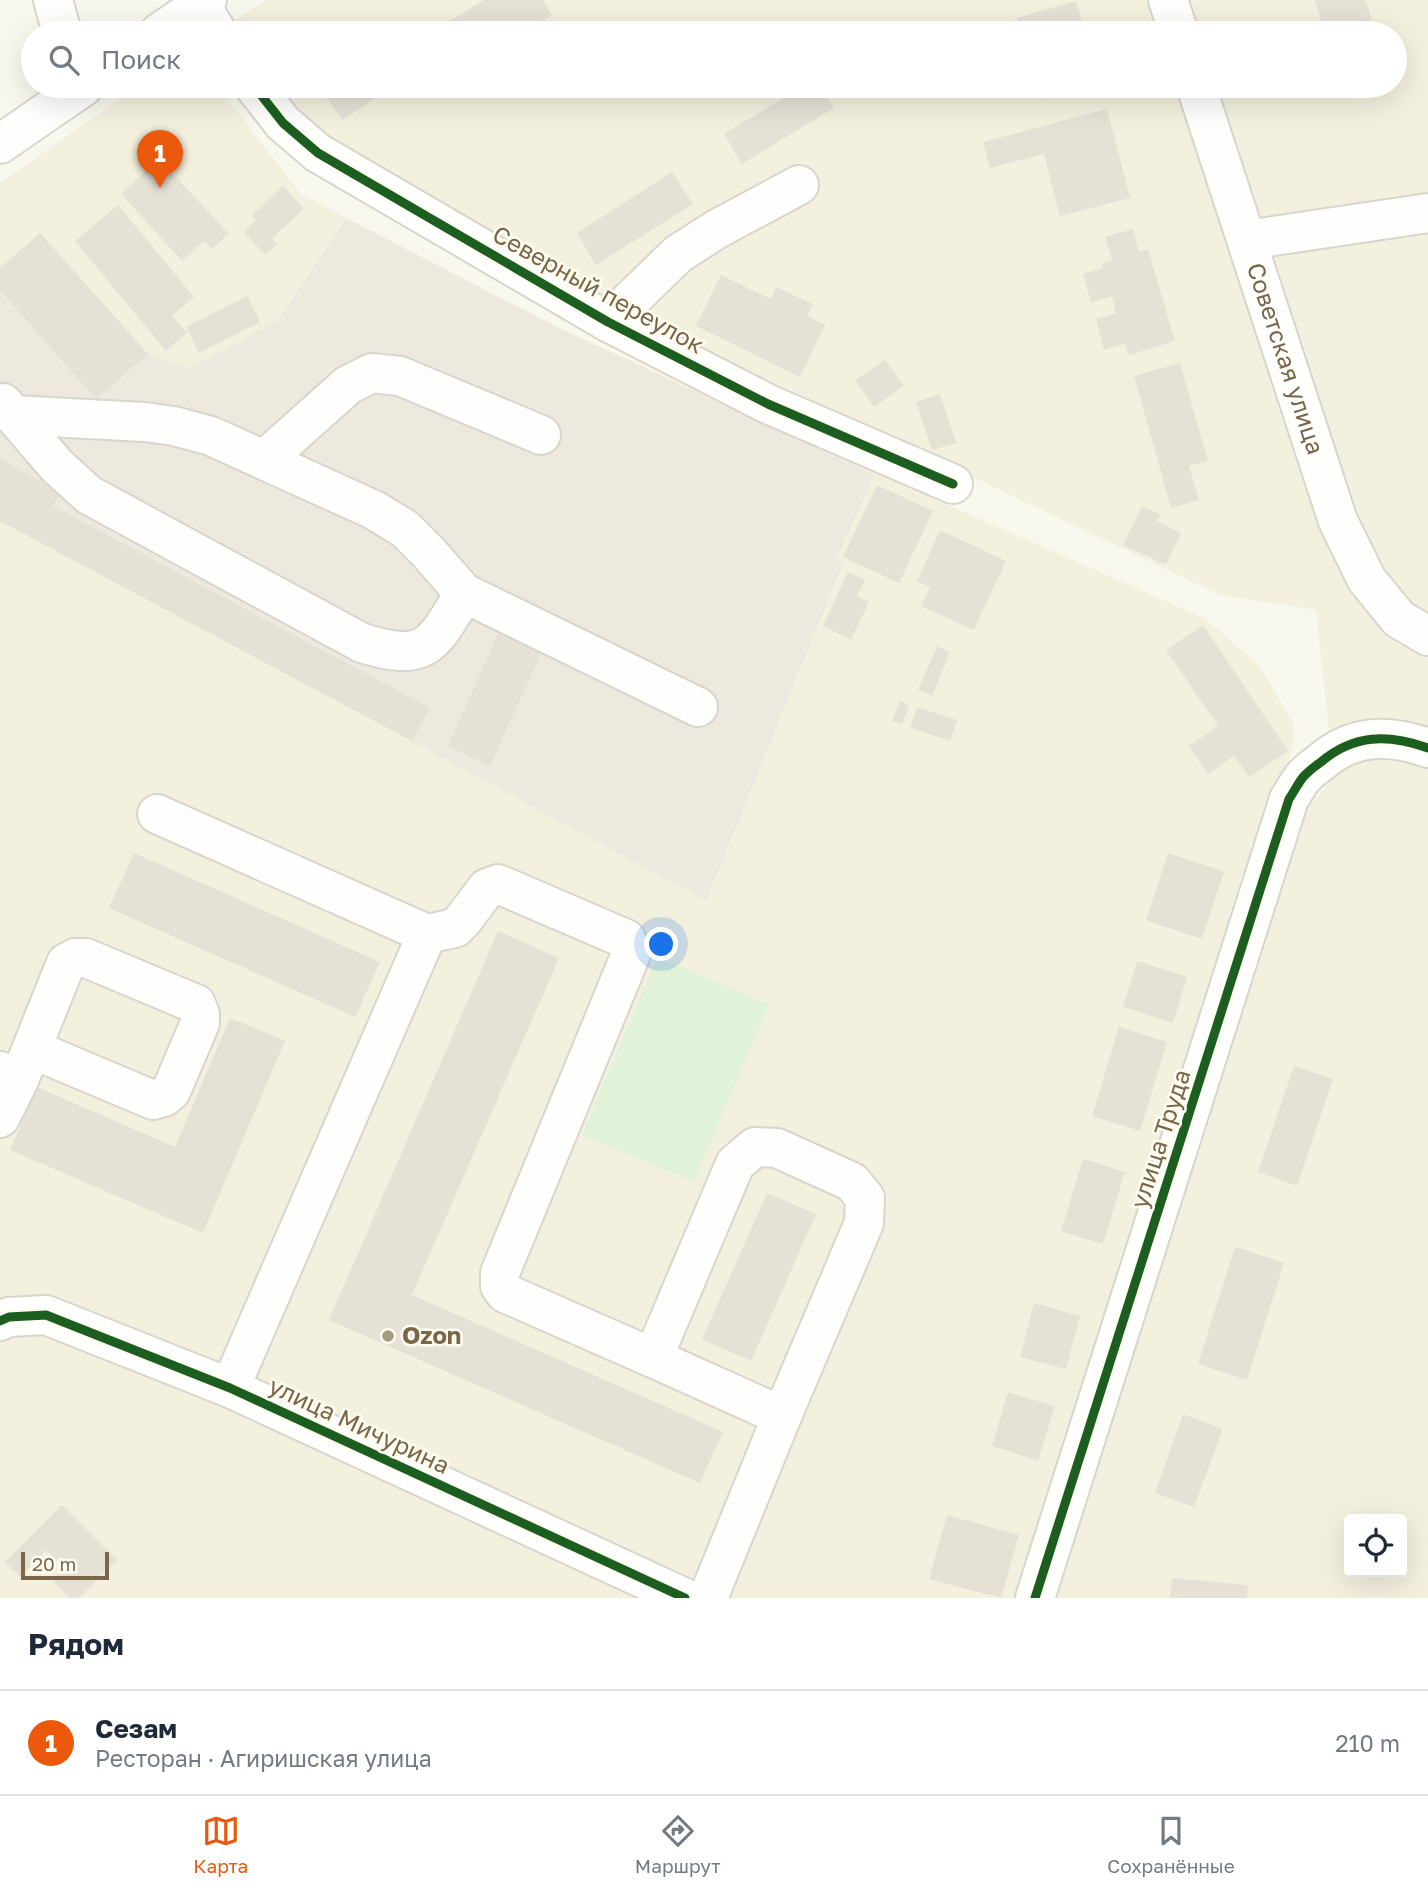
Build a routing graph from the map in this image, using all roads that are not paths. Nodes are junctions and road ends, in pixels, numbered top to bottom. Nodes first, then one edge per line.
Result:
1 (53, 0) edge
2 (1168, 0) edge
3 (208, 13) edge
4 (59, 21) edge
5 (188, 21) edge
6 (1175, 21) edge
7 (67, 98) edge
8 (263, 98) edge
9 (1200, 98) edge
10 (1, 143) edge
11 (799, 185) dead end
12 (1428, 213) edge
13 (1247, 240) junction
14 (608, 322) junction
15 (7, 407) edge
16 (541, 435) dead end
17 (264, 460) junction
18 (953, 484) dead end
19 (464, 593) junction
20 (1413, 628) edge
21 (698, 707) dead end
22 (1428, 748) edge
23 (157, 814) dead end
24 (427, 934) junction
25 (17, 1067) edge
26 (0, 1118) edge
27 (3, 1314) edge
28 (653, 1358) junction
29 (230, 1388) junction
30 (782, 1416) junction
31 (685, 1598) edge
32 (708, 1598) edge
33 (1035, 1598) edge

1 - 4 street
2 - 6 street
3 - 5 street
7 - 10 street
8 - 14 street, Северный переулок
9 - 13 street, Советская улица
11 - 14 street
12 - 13 street
13 - 20 street, Советская улица
14 - 18 street, Северный переулок
15 - 17 street
15 - 19 street
16 - 17 street
17 - 19 street
19 - 21 street
22 - 33 street, улица Труда
23 - 24 street
24 - 28 street
24 - 29 street
25 - 26 street
27 - 29 street, улица Мичурина
28 - 30 street
28 - 30 street
29 - 31 street, улица Мичурина
30 - 32 street

